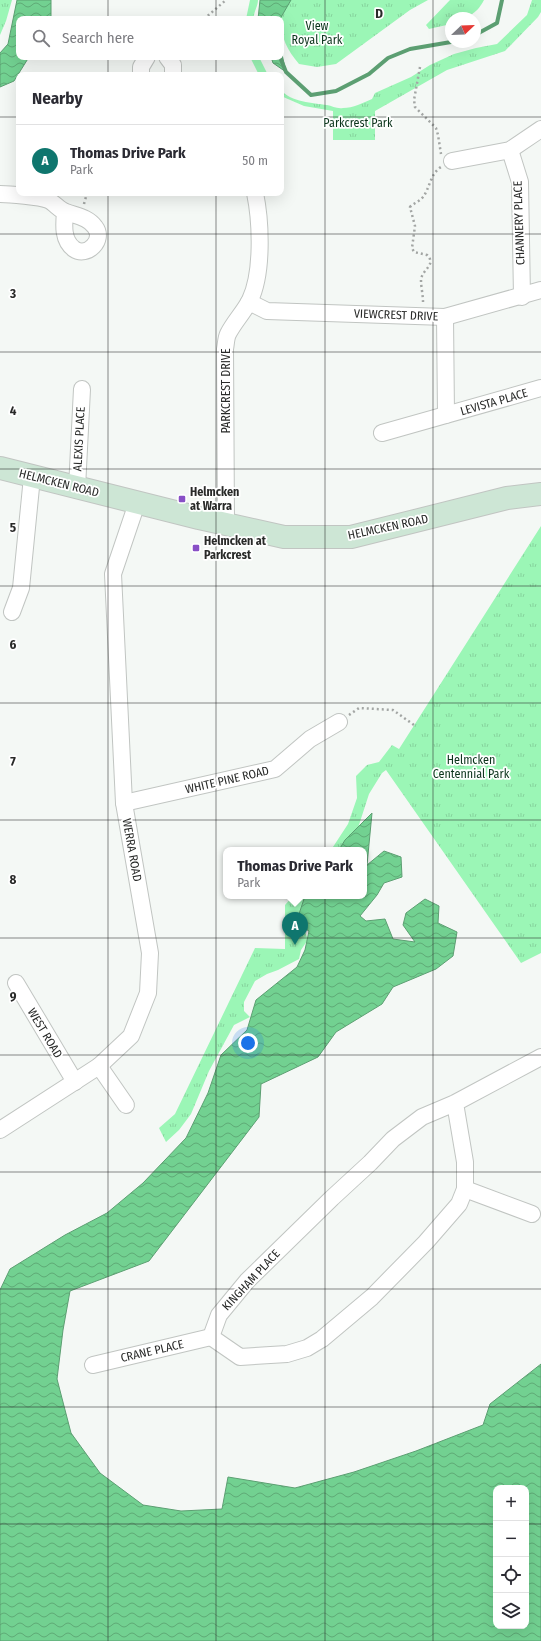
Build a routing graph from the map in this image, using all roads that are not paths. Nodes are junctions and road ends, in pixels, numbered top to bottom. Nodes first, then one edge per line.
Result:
1 (145, 60) edge
2 (169, 60) edge
3 (141, 72) edge
4 (173, 72) edge
5 (541, 129) edge
6 (510, 150) junction
7 (452, 161) road end
8 (0, 194) edge
9 (256, 196) edge
10 (65, 212) dead end
11 (541, 290) edge
12 (522, 297) junction
13 (249, 302) junction
14 (445, 316) junction
15 (541, 388) edge
16 (82, 389) dead end
17 (446, 415) junction
18 (382, 433) dead end
19 (0, 468) edge
20 (32, 477) junction
21 (77, 488) junction
22 (541, 494) edge
23 (137, 503) junction
24 (226, 524) junction
25 (12, 612) dead end
26 (339, 722) road end
27 (124, 803) junction
28 (16, 983) dead end
29 (541, 1057) edge
30 (99, 1066) junction
31 (75, 1082) junction
32 (455, 1103) junction
33 (126, 1105) dead end
34 (0, 1130) edge
35 (465, 1189) junction
36 (532, 1214) dead end
37 (211, 1337) junction
38 (93, 1365) dead end

1 - 3 street
2 - 4 street
5 - 6 street
6 - 7 street
6 - 12 street, CHANNERY PLACE
8 - 10 street
9 - 13 street, PARKCREST DRIVE
11 - 12 street, VIEWCREST DRIVE
12 - 14 street, VIEWCREST DRIVE
13 - 14 street, VIEWCREST DRIVE
13 - 24 street, PARKCREST DRIVE
14 - 17 street, LEVISTA PLACE
15 - 17 street, LEVISTA PLACE
16 - 21 street, ALEXIS PLACE
17 - 18 street, LEVISTA PLACE
19 - 20 main road, HELMCKEN ROAD
20 - 21 main road, HELMCKEN ROAD
20 - 25 street
21 - 23 main road, HELMCKEN ROAD
22 - 24 main road, HELMCKEN ROAD
23 - 24 main road, HELMCKEN ROAD
23 - 27 street, WERRA ROAD
26 - 27 street, WHITE PINE ROAD
27 - 30 street, WERRA ROAD
28 - 31 street, WEST ROAD
29 - 32 street, KINGHAM PLACE
30 - 31 street, WERRA ROAD
30 - 33 street
31 - 34 street, WERRA ROAD
32 - 35 street
32 - 37 street, KINGHAM PLACE
35 - 36 street
35 - 37 street
37 - 38 street, CRANE PLACE

